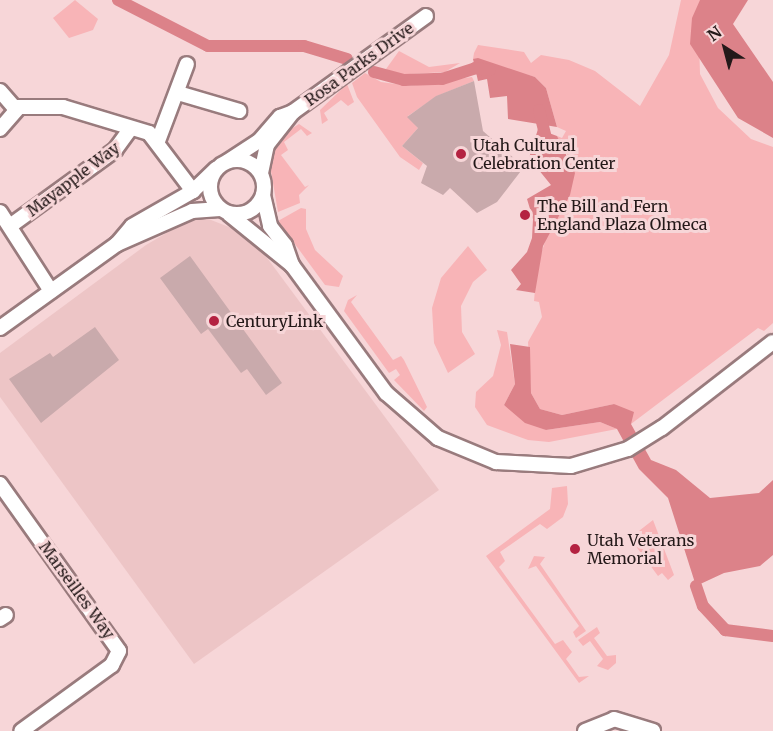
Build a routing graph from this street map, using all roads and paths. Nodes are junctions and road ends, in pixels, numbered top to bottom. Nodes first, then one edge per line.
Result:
1 (426, 16) dead end
2 (187, 64) dead end
3 (0, 91) edge
4 (178, 93) junction
5 (18, 108) junction
6 (239, 111) dead end
7 (293, 112) junction
8 (131, 128) junction
9 (0, 129) edge
10 (158, 141) junction
11 (228, 161) junction
12 (216, 169) junction
13 (261, 173) junction
14 (193, 191) junction
15 (263, 195) junction
16 (224, 211) junction
17 (0, 212) edge
18 (10, 226) junction
19 (117, 244) junction
20 (292, 265) junction
21 (51, 291) junction
22 (0, 328) edge
23 (773, 342) edge
24 (0, 484) edge
25 (21, 731) edge
26 (585, 731) edge
27 (653, 731) edge

1 - 7 street, Rosa Parks Drive
2 - 4 street
3 - 5 street
4 - 6 street
4 - 10 street
5 - 8 street
5 - 9 street
7 - 11 street, Rosa Parks Drive
7 - 13 street, Rosa Parks Drive
8 - 10 street
8 - 18 street, Mayapple Way
10 - 14 street
11 - 12 street
11 - 13 street
12 - 14 street
12 - 16 street
13 - 15 street
14 - 19 street
15 - 16 street
15 - 20 street
16 - 19 street
16 - 20 street
17 - 18 street
18 - 21 street
19 - 21 street
20 - 23 street
21 - 22 street
24 - 25 street, Marseilles Way
26 - 27 street

